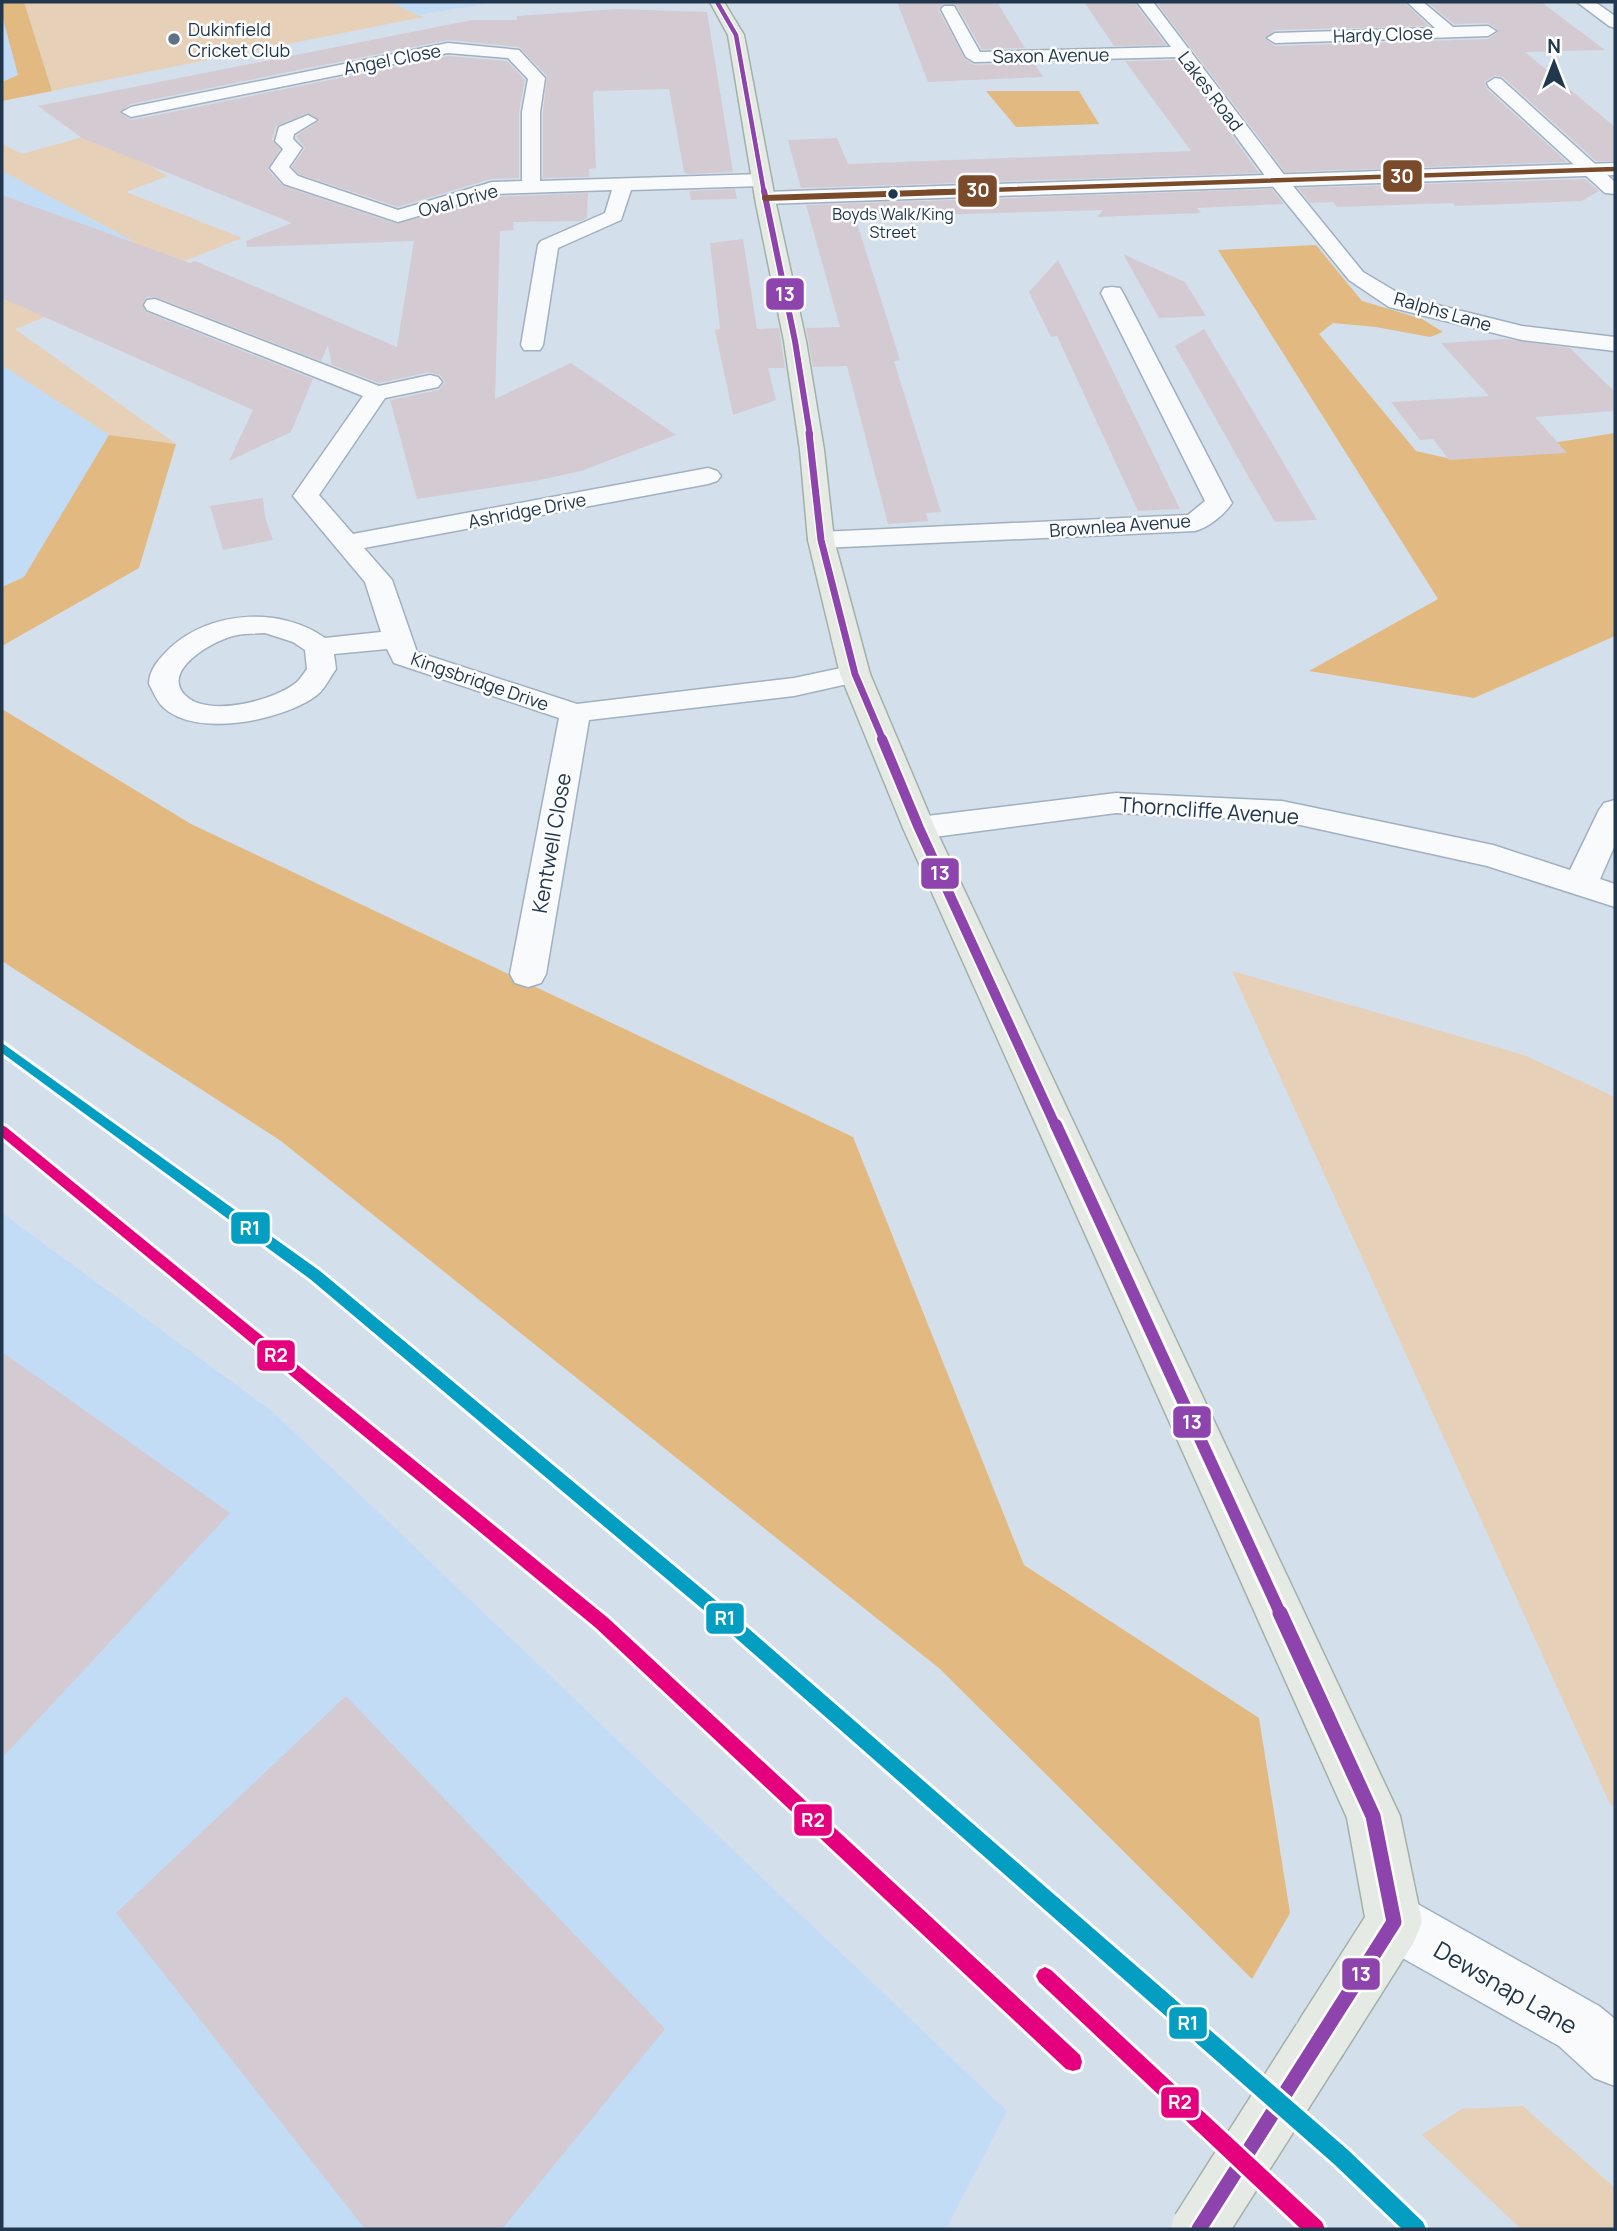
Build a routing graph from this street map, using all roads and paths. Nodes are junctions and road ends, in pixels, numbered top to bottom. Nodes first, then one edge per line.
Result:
1 (717, 2) edge
2 (1145, 2) edge
3 (1414, 2) edge
4 (1585, 2) edge
5 (949, 9) dead end
6 (1615, 23) edge
7 (1615, 30) edge
8 (1488, 31) dead end
9 (1595, 31) dead end
10 (1449, 32) junction
11 (1275, 38) dead end
12 (1182, 52) junction
13 (1495, 83) dead end
14 (131, 111) dead end
15 (308, 120) dead end
16 (1615, 169) edge
17 (1590, 170) junction
18 (1278, 180) junction
19 (623, 184) junction
20 (531, 187) junction
21 (763, 189) junction
22 (1612, 189) dead end
23 (1112, 293) dead end
24 (155, 305) dead end
25 (1615, 344) edge
26 (532, 345) dead end
27 (430, 382) dead end
28 (377, 393) junction
29 (708, 476) dead end
30 (821, 540) junction
31 (346, 543) junction
32 (398, 639) junction
33 (319, 647) junction
34 (855, 674) junction
35 (575, 713) junction
36 (1615, 810) edge
37 (919, 828) junction
38 (1580, 885) junction
39 (1615, 896) edge
40 (528, 974) dead end
41 (1394, 1922) junction
42 (1615, 2057) edge
43 (1199, 2229) edge

1 - 21 main road
2 - 12 street, Lakes Road
3 - 10 street, Hardy Close
4 - 6 street
5 - 12 street, Saxon Avenue
7 - 9 street
8 - 10 street, Hardy Close
10 - 11 street, Hardy Close
12 - 18 street, Lakes Road
13 - 17 street
14 - 20 street, Angel Close
15 - 20 street, Oval Drive
16 - 17 street, Oval Drive
17 - 18 street, Oval Drive
17 - 22 street
18 - 21 street, Oval Drive
18 - 25 street, Ralphs Lane
19 - 20 street, Oval Drive
19 - 21 street, Oval Drive
19 - 26 street
21 - 30 main road
23 - 30 street, Brownlea Avenue
24 - 28 street
27 - 28 street
28 - 31 street, Kingsbridge Drive
29 - 31 street, Ashridge Drive
30 - 34 main road
31 - 32 street, Kingsbridge Drive
32 - 33 street
32 - 35 street, Kingsbridge Drive
33 - 33 street
34 - 35 street, Kingsbridge Drive
34 - 37 main road
35 - 40 street, Kentwell Close
36 - 38 street
37 - 38 street, Thorncliffe Avenue
37 - 41 main road
38 - 39 street, Thorncliffe Avenue
41 - 42 street, Dewsnap Lane
41 - 43 main road, bridge

